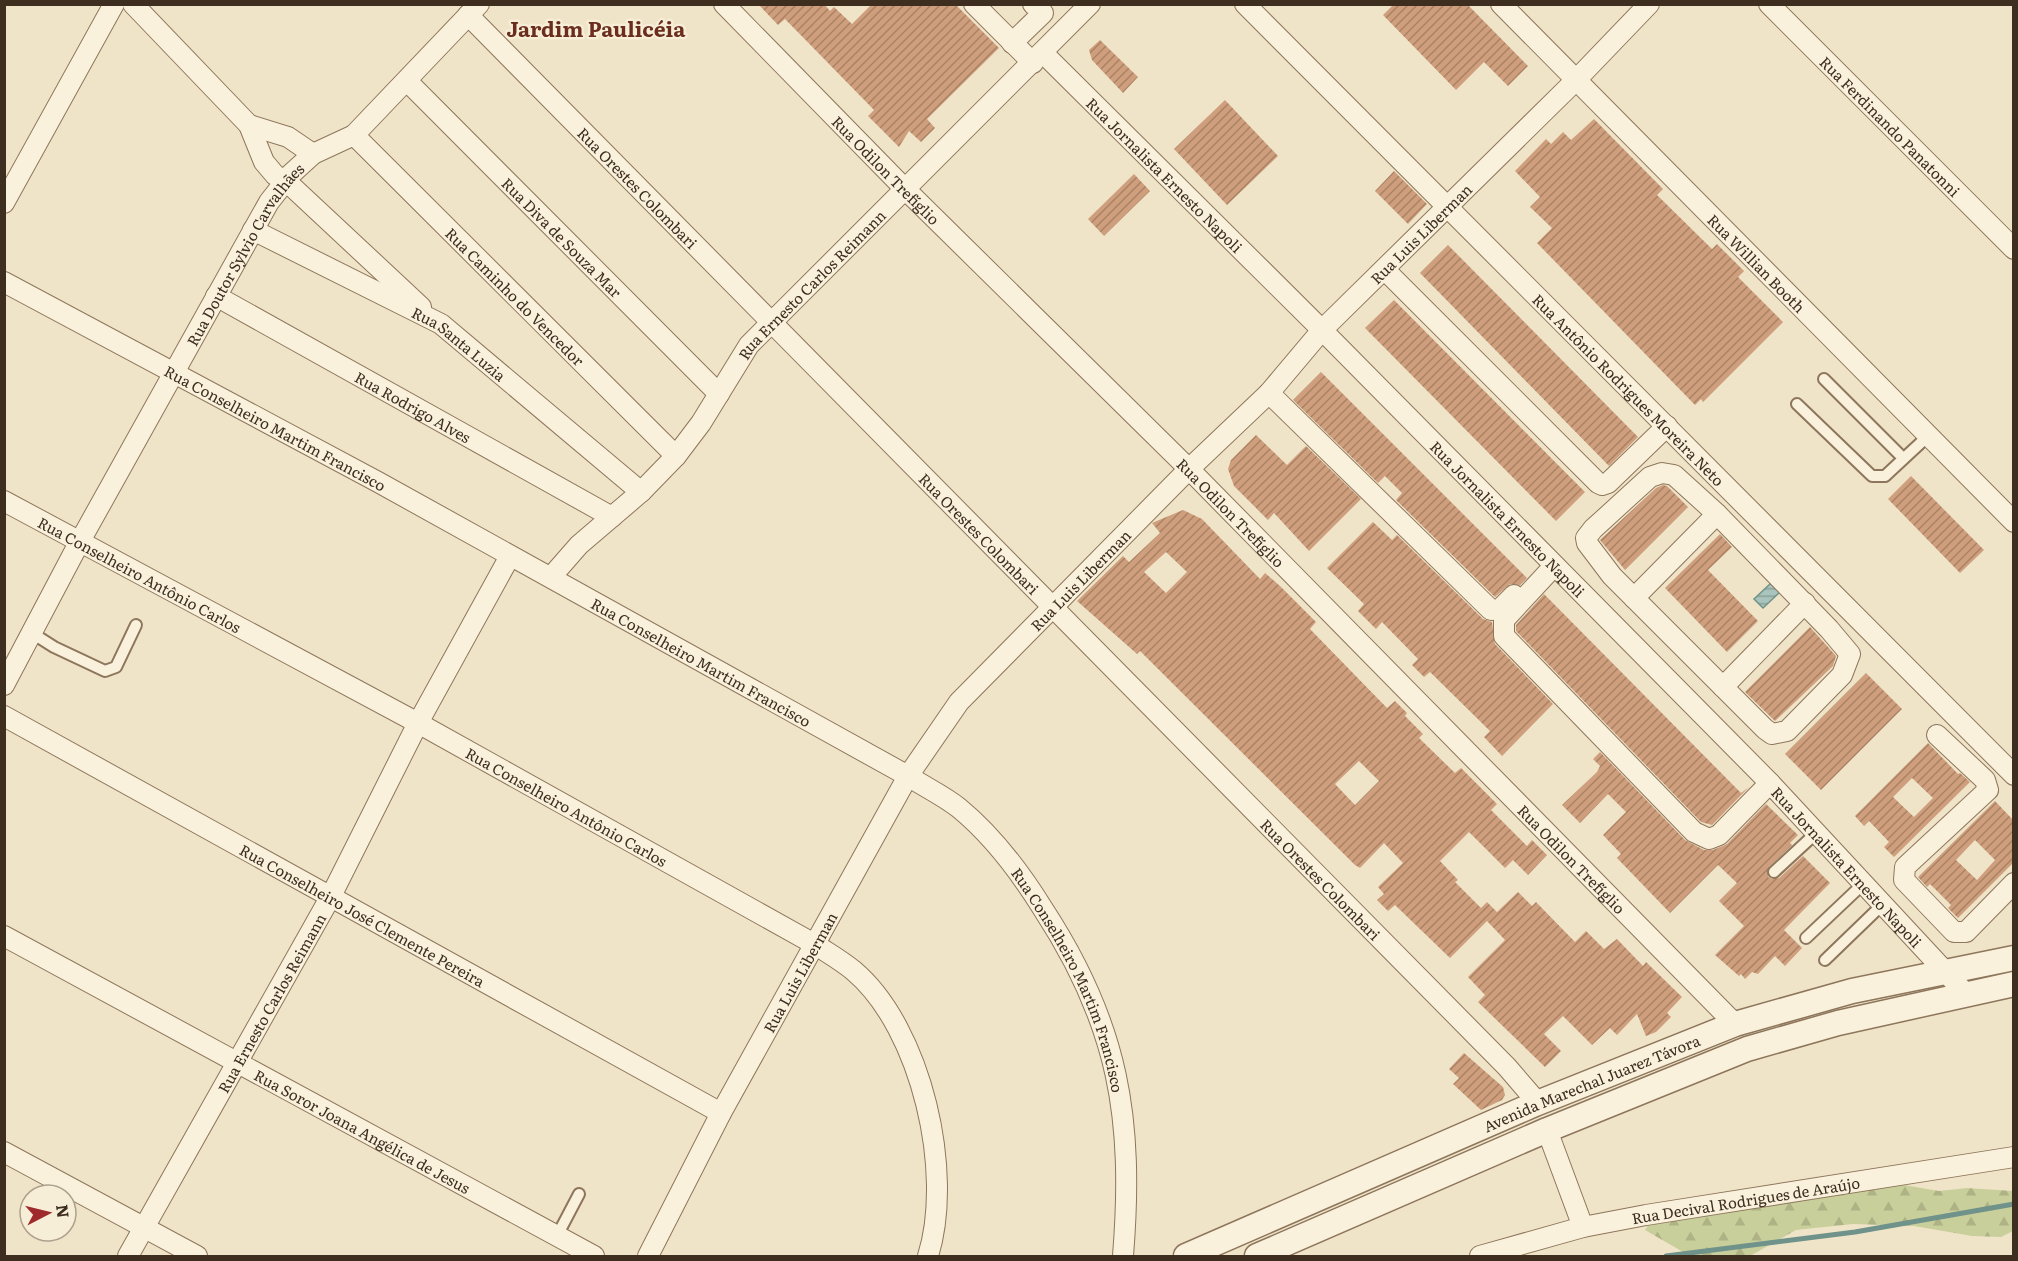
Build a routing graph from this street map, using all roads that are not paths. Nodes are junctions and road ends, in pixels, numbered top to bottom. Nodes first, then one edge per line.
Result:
1 (114, 4) edge
2 (134, 4) edge
3 (724, 4) edge
4 (974, 4) edge
5 (1090, 4) edge
6 (1245, 4) edge
7 (1501, 4) edge
8 (1649, 4) edge
9 (1769, 4) edge
10 (1042, 7) edge
11 (473, 10) edge
12 (1012, 43) junction
13 (1038, 58) junction
14 (1576, 80) junction
15 (407, 81) junction
16 (249, 125) junction
17 (354, 135) junction
18 (313, 154) junction
19 (285, 181) junction
20 (905, 189) junction
21 (4, 203) edge
22 (1448, 205) junction
23 (253, 230) junction
24 (2013, 249) edge
25 (1385, 270) junction
26 (4, 282) edge
27 (216, 296) junction
28 (772, 321) junction
29 (441, 324) junction
30 (1322, 330) junction
31 (174, 374) junction
32 (1824, 379) dead end
33 (1269, 393) junction
34 (718, 394) junction
35 (1797, 404) dead end
36 (1667, 426) junction
37 (1928, 436) junction
38 (676, 456) junction
39 (1904, 458) junction
40 (1189, 469) junction
41 (641, 492) junction
42 (4, 501) edge
43 (1717, 514) junction
44 (612, 517) junction
45 (2013, 522) edge
46 (1778, 538) junction
47 (80, 543) junction
48 (510, 556) junction
49 (1759, 557) junction
50 (1550, 562) junction
51 (551, 577) junction
52 (1635, 598) junction
53 (1805, 603) junction
54 (1054, 606) junction
55 (136, 625) dead end
56 (32, 633) junction
57 (4, 686) edge
58 (1723, 687) junction
59 (4, 716) edge
60 (418, 723) junction
61 (1937, 735) dead end
62 (2013, 775) edge
63 (908, 777) junction
64 (1770, 783) junction
65 (1815, 834) junction
66 (1905, 867) junction
67 (1774, 872) dead end
68 (2013, 883) edge
69 (1863, 884) junction
70 (331, 896) junction
71 (1880, 902) junction
72 (4, 936) edge
73 (1806, 938) dead end
74 (816, 945) junction
75 (2013, 958) edge
76 (1825, 960) dead end
77 (1947, 971) junction
78 (2013, 984) edge
79 (1965, 994) junction
80 (1735, 1024) junction
81 (235, 1062) junction
82 (1538, 1103) junction
83 (721, 1113) junction
84 (1547, 1130) junction
85 (4, 1152) edge
86 (2013, 1157) edge
87 (579, 1194) dead end
88 (1583, 1227) junction
89 (144, 1228) junction
90 (557, 1236) junction
91 (128, 1257) edge
92 (196, 1257) edge
93 (594, 1257) edge
94 (648, 1257) edge
95 (928, 1257) edge
96 (1123, 1257) edge
97 (1186, 1257) edge
98 (1257, 1257) edge
99 (1480, 1257) edge

1 - 21 street
2 - 16 street
3 - 20 street, Rua Odilon Trefíglio
4 - 12 street, Rua Jornalista Ernesto Napoli
5 - 13 street, Rua Ernesto Carlos Reimann
6 - 22 street, Rua Antônio Rodrigues Moreira Neto
7 - 14 street, Rua Willian Booth
8 - 14 street, Rua Luis Liberman
9 - 24 street, Rua Ferdinando Panatonni
10 - 12 street
11 - 15 street, Rua Doutor Sylvio Carvalhães
11 - 28 street, Rua Orestes Colombari
12 - 13 street, Rua Jornalista Ernesto Napoli
13 - 20 street, Rua Ernesto Carlos Reimann
13 - 30 street, Rua Jornalista Ernesto Napoli
14 - 22 street, Rua Luis Liberman
14 - 37 street, Rua Willian Booth
15 - 17 street, Rua Doutor Sylvio Carvalhães
15 - 34 street, Rua Diva de Souza Mar
16 - 18 street
16 - 19 street
17 - 18 street, Rua Doutor Sylvio Carvalhães
17 - 38 street, Rua Caminho do Vencedor
18 - 19 street, Rua Doutor Sylvio Carvalhães
19 - 23 street, Rua Doutor Sylvio Carvalhães
19 - 29 street
20 - 28 street, Rua Ernesto Carlos Reimann
20 - 40 street, Rua Odilon Trefíglio
22 - 25 street, Rua Luis Liberman
22 - 36 street, Rua Antônio Rodrigues Moreira Neto
23 - 27 street, Rua Doutor Sylvio Carvalhães
23 - 29 street, Rua Santa Luzia
25 - 30 street, Rua Luis Liberman
25 - 36 street
26 - 31 street, Rua Conselheiro Martim Francisco
27 - 31 street, Rua Doutor Sylvio Carvalhães
27 - 44 street, Rua Rodrigo Alves
28 - 34 street, Rua Ernesto Carlos Reimann
28 - 54 street, Rua Orestes Colombari
29 - 41 street, Rua Santa Luzia
30 - 33 street, Rua Luis Liberman
30 - 50 street, Rua Jornalista Ernesto Napoli
31 - 47 street, Rua Doutor Sylvio Carvalhães
31 - 48 street, Rua Conselheiro Martim Francisco
32 - 39 lane
33 - 40 street, Rua Luis Liberman
33 - 50 street
34 - 38 street, Rua Ernesto Carlos Reimann
35 - 39 lane
36 - 46 street, Rua Antônio Rodrigues Moreira Neto
37 - 39 lane
37 - 45 street, Rua Willian Booth
38 - 41 street, Rua Ernesto Carlos Reimann
40 - 54 street, Rua Luis Liberman
40 - 80 street, Rua Odilon Trefíglio
41 - 44 street, Rua Ernesto Carlos Reimann
42 - 47 street, Rua Conselheiro Antônio Carlos
43 - 49 street
43 - 52 street
43 - 52 street
44 - 51 street, Rua Ernesto Carlos Reimann
46 - 49 street
46 - 62 street, Rua Antônio Rodrigues Moreira Neto
47 - 56 street, Rua Doutor Sylvio Carvalhães
47 - 60 street, Rua Conselheiro Antônio Carlos
48 - 51 street, Rua Conselheiro Martim Francisco
48 - 60 street, Rua Ernesto Carlos Reimann
49 - 53 street
50 - 64 street, Rua Jornalista Ernesto Napoli
50 - 64 street
51 - 63 street, Rua Conselheiro Martim Francisco
52 - 58 street
53 - 58 street
53 - 58 street
54 - 63 street, Rua Luis Liberman
54 - 82 street, Rua Orestes Colombari
55 - 56 lane
56 - 57 street, Rua Doutor Sylvio Carvalhães
59 - 70 street, Rua Conselheiro José Clemente Pereira
60 - 70 street, Rua Ernesto Carlos Reimann
60 - 74 street, Rua Conselheiro Antônio Carlos
61 - 66 street
63 - 74 street, Rua Luis Liberman
63 - 96 street, Rua Conselheiro Martim Francisco
64 - 65 street, Rua Jornalista Ernesto Napoli
65 - 67 lane
65 - 69 street, Rua Jornalista Ernesto Napoli
66 - 68 street
66 - 71 street
69 - 71 street, Rua Jornalista Ernesto Napoli
69 - 73 lane
70 - 81 street, Rua Ernesto Carlos Reimann
70 - 83 street, Rua Conselheiro José Clemente Pereira
71 - 76 lane
71 - 77 street, Rua Jornalista Ernesto Napoli
72 - 81 street, Rua Soror Joana Angélica de Jesus
74 - 83 street, Rua Luis Liberman
74 - 95 street, Rua Conselheiro Antônio Carlos
75 - 77 street, Avenida Marechal Juarez Távora
77 - 79 street, Rua Jornalista Ernesto Napoli
77 - 80 street, Avenida Marechal Juarez Távora
78 - 79 street, Avenida Marechal Juarez Távora
79 - 84 street, Avenida Marechal Juarez Távora
80 - 82 street, Avenida Marechal Juarez Távora
81 - 89 street, Rua Ernesto Carlos Reimann
81 - 90 street, Rua Soror Joana Angélica de Jesus
82 - 97 street, Avenida Marechal Juarez Távora
83 - 94 street, Rua Luis Liberman
84 - 88 street
84 - 98 street, Avenida Marechal Juarez Távora
85 - 89 street
86 - 88 street, Rua Decival Rodrigues de Araújo
87 - 90 lane
88 - 99 street, Rua Decival Rodrigues de Araújo
89 - 91 street, Rua Ernesto Carlos Reimann
89 - 92 street
90 - 93 street, Rua Soror Joana Angélica de Jesus

